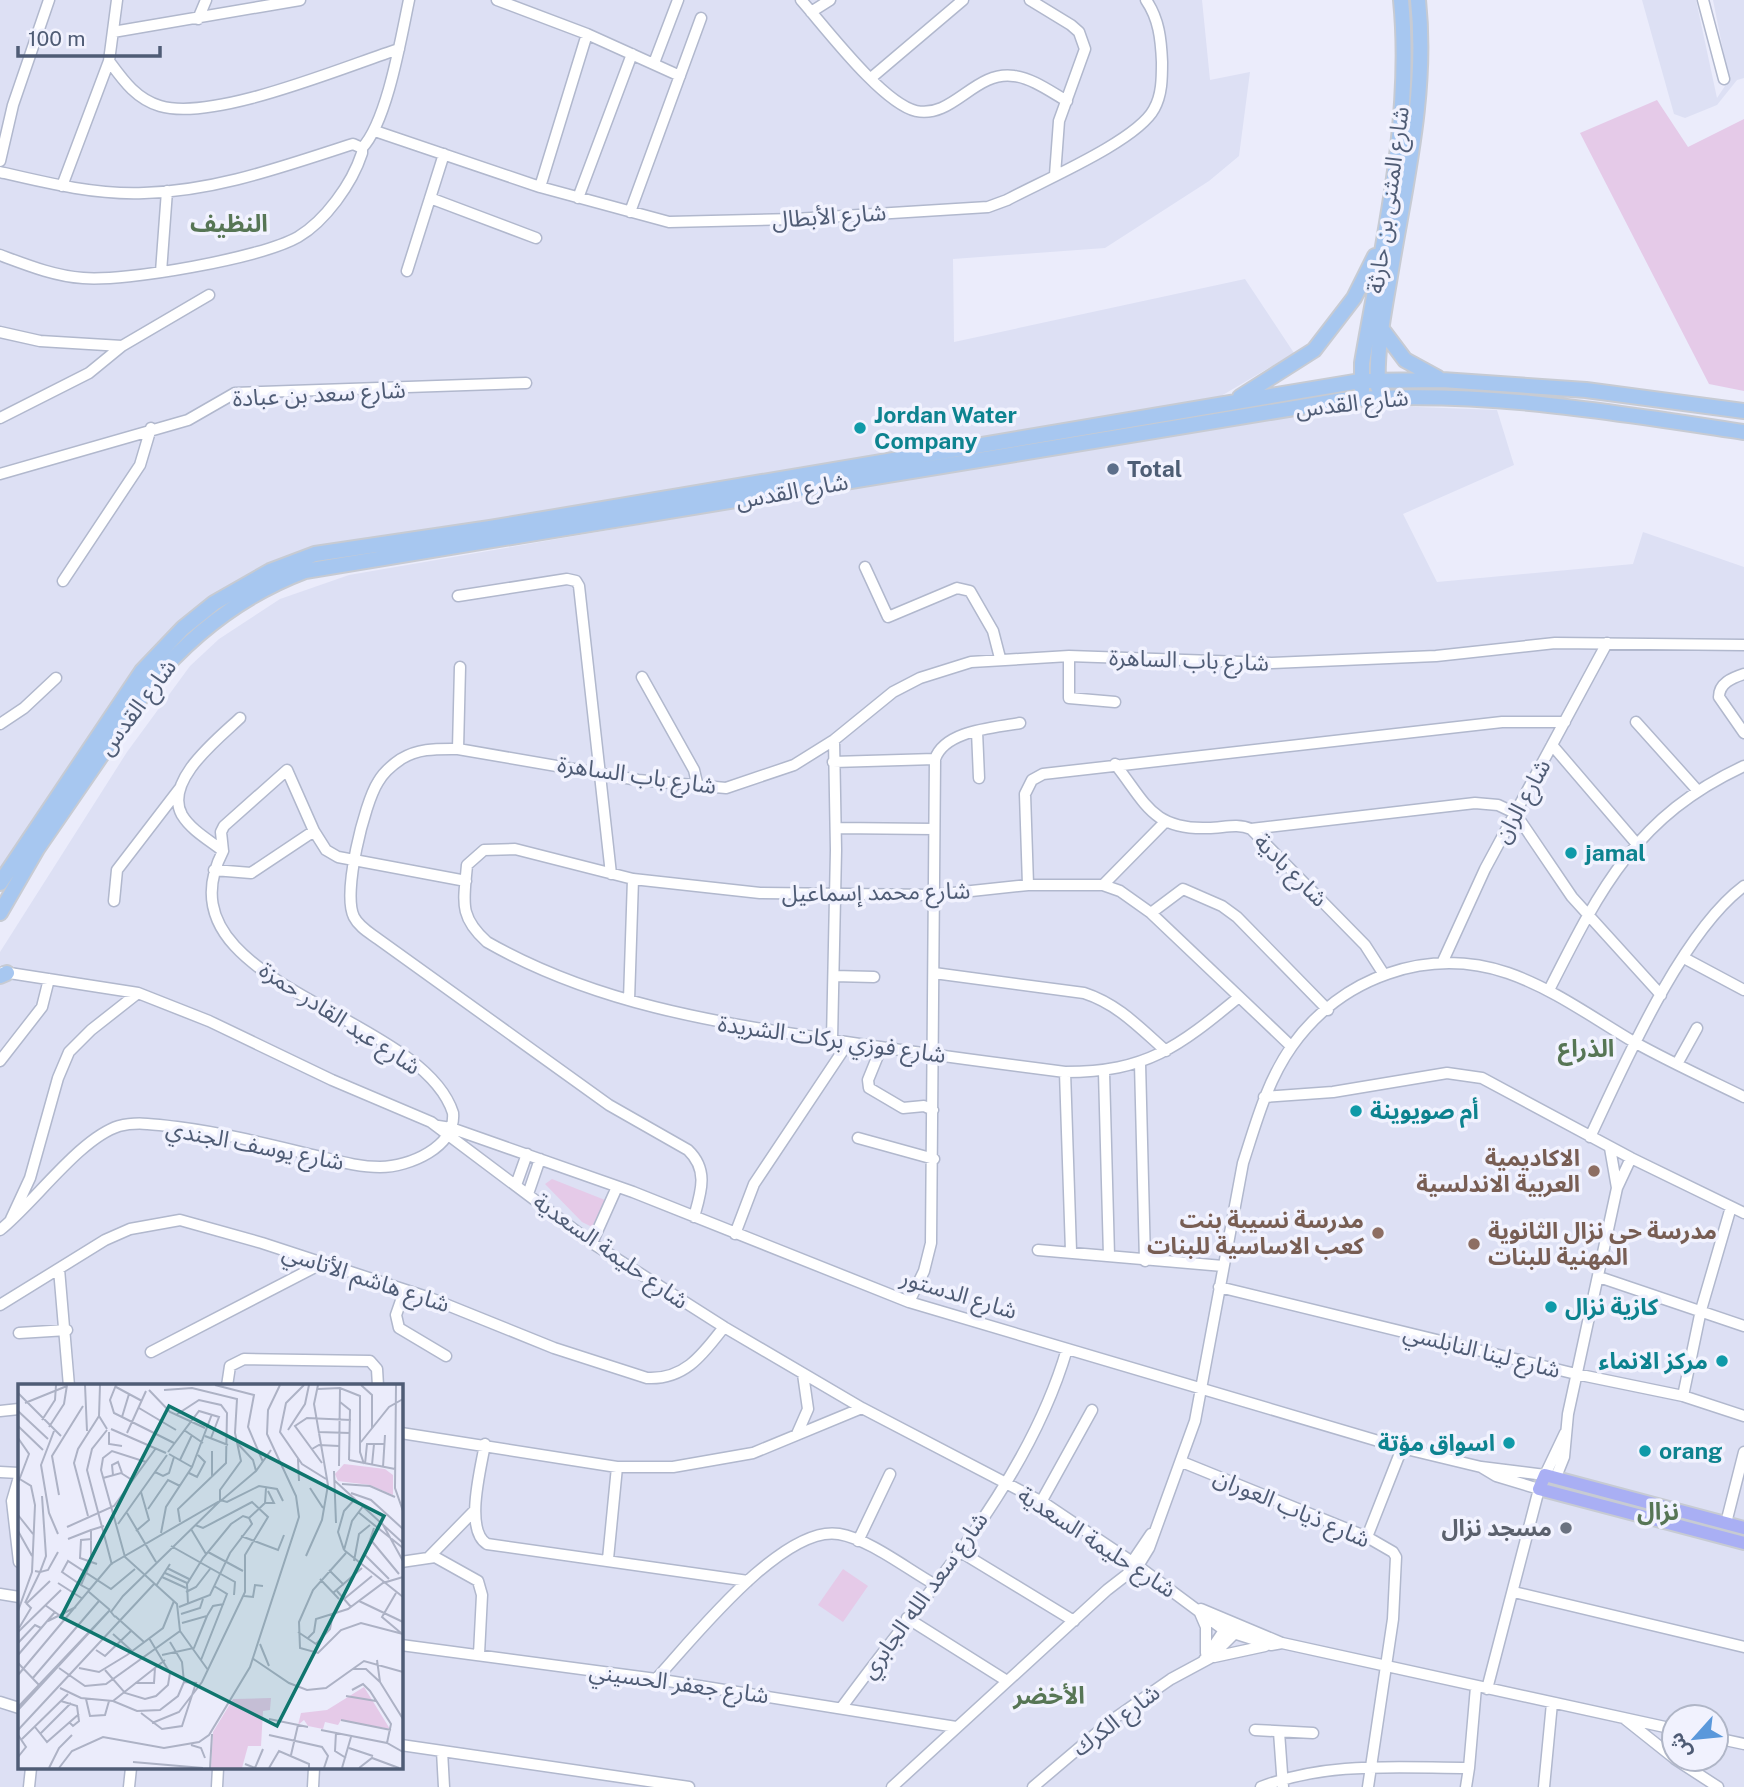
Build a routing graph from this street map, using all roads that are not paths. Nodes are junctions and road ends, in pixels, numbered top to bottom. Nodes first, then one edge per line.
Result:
1 (117, 0) edge
2 (206, 0) edge
3 (300, 0) edge
4 (409, 0) edge
5 (497, 0) edge
6 (678, 0) edge
7 (801, 0) edge
8 (830, 0) edge
9 (963, 0) edge
10 (1030, 0) edge
11 (1146, 0) edge
12 (1401, 0) edge
13 (1418, 0) edge
14 (1703, 0) edge
15 (49, 3) edge
16 (811, 12) junction
17 (701, 18) dead end
18 (198, 19) junction
19 (113, 32) junction
20 (587, 34) junction
21 (399, 49) junction
22 (632, 54) junction
23 (109, 61) junction
24 (654, 63) junction
25 (680, 76) junction
26 (871, 78) junction
27 (1724, 79) dead end
28 (1067, 101) junction
29 (375, 131) junction
30 (362, 151) junction
31 (444, 154) junction
32 (0, 161) edge
33 (0, 172) edge
34 (1055, 175) junction
35 (62, 186) junction
36 (540, 187) junction
37 (167, 191) junction
38 (430, 198) junction
39 (578, 198) junction
40 (630, 212) junction
41 (536, 238) dead end
42 (1382, 243) junction
43 (0, 255) edge
44 (407, 271) dead end
45 (161, 272) junction
46 (209, 295) dead end
47 (1381, 328) junction
48 (0, 332) edge
49 (122, 346) junction
50 (1377, 380) junction
51 (1442, 380) junction
52 (1360, 381) junction
53 (527, 383) dead end
54 (1371, 398) junction
55 (1232, 402) junction
56 (1744, 411) edge
57 (0, 418) edge
58 (151, 428) junction
59 (1744, 432) edge
60 (0, 474) edge
61 (865, 566) dead end
62 (63, 581) dead end
63 (458, 596) dead end
64 (1606, 643) junction
65 (1744, 645) edge
66 (1069, 656) junction
67 (1000, 658) junction
68 (460, 667) dead end
69 (1744, 674) edge
70 (642, 677) dead end
71 (56, 678) dead end
72 (1115, 702) dead end
73 (240, 718) dead end
74 (1565, 722) junction
75 (1636, 722) dead end
76 (1020, 723) dead end
77 (0, 724) edge
78 (976, 732) junction
79 (1744, 733) edge
80 (834, 740) junction
81 (1552, 745) junction
82 (458, 749) junction
83 (935, 759) junction
84 (833, 762) junction
85 (1115, 764) junction
86 (1744, 766) edge
87 (598, 772) junction
88 (979, 778) dead end
89 (698, 787) junction
90 (181, 788) junction
91 (1698, 791) junction
92 (1515, 813) junction
93 (1164, 823) junction
94 (836, 828) junction
95 (934, 829) junction
96 (1251, 829) junction
97 (314, 831) junction
98 (1636, 843) junction
99 (223, 851) junction
100 (354, 861) junction
101 (214, 870) junction
102 (611, 874) junction
103 (633, 879) junction
104 (466, 881) junction
105 (0, 883) edge
106 (1028, 885) junction
107 (1103, 885) junction
108 (1744, 886) edge
109 (934, 895) junction
110 (835, 896) junction
111 (114, 901) dead end
112 (0, 913) edge
113 (1151, 913) junction
114 (1587, 915) junction
115 (1684, 958) junction
116 (1443, 961) junction
117 (934, 972) junction
118 (2, 973) edge
119 (1383, 974) junction
120 (834, 976) junction
121 (874, 977) dead end
122 (49, 979) junction
123 (1549, 990) junction
124 (1744, 990) edge
125 (138, 993) junction
126 (1661, 995) junction
127 (1239, 997) junction
128 (629, 1000) junction
129 (1328, 1010) junction
130 (1697, 1028) dead end
131 (832, 1040) junction
132 (848, 1043) junction
133 (1636, 1043) junction
134 (1291, 1046) junction
135 (881, 1048) junction
136 (1166, 1051) junction
137 (933, 1055) junction
138 (0, 1061) edge
139 (1140, 1063) junction
140 (1678, 1064) junction
141 (1065, 1072) junction
142 (1104, 1072) junction
143 (1264, 1097) junction
144 (1744, 1097) edge
145 (933, 1110) junction
146 (449, 1132) junction
147 (1590, 1137) junction
148 (858, 1138) dead end
149 (1610, 1147) junction
150 (527, 1154) junction
151 (1631, 1158) junction
152 (540, 1159) junction
153 (934, 1159) junction
154 (516, 1185) junction
155 (617, 1186) junction
156 (1617, 1188) junction
157 (528, 1194) junction
158 (1731, 1207) junction
159 (1744, 1213) edge
160 (694, 1217) junction
161 (10, 1223) junction
162 (0, 1230) edge
163 (735, 1234) junction
164 (592, 1243) junction
165 (1038, 1250) dead end
166 (1071, 1251) junction
167 (1110, 1256) junction
168 (1145, 1261) junction
169 (321, 1264) junction
170 (1223, 1266) junction
171 (59, 1269) junction
172 (1599, 1277) junction
173 (1219, 1287) junction
174 (404, 1292) junction
175 (909, 1302) junction
176 (0, 1305) edge
177 (1701, 1310) junction
178 (1744, 1326) edge
179 (724, 1327) junction
180 (67, 1331) junction
181 (19, 1333) dead end
182 (1067, 1349) junction
183 (151, 1352) dead end
184 (446, 1356) dead end
185 (803, 1374) junction
186 (1576, 1374) junction
187 (69, 1384) edge
188 (226, 1384) edge
189 (378, 1384) edge
190 (1201, 1387) junction
191 (1683, 1396) junction
192 (862, 1408) junction
193 (18, 1409) edge
194 (1092, 1410) dead end
195 (0, 1411) edge
196 (1744, 1416) edge
197 (402, 1433) edge
198 (796, 1434) junction
199 (485, 1444) junction
200 (1402, 1448) junction
201 (1744, 1452) edge
202 (1182, 1462) junction
203 (617, 1467) junction
204 (1481, 1467) junction
205 (0, 1472) edge
206 (890, 1474) dead end
207 (18, 1475) edge
208 (1550, 1476) junction
209 (18, 1479) edge
210 (1007, 1482) junction
211 (1544, 1490) junction
212 (1041, 1502) junction
213 (475, 1510) junction
214 (1726, 1522) junction
215 (1744, 1528) edge
216 (1367, 1537) junction
217 (858, 1541) junction
218 (1744, 1543) edge
219 (959, 1551) junction
220 (18, 1553) edge
221 (429, 1557) junction
222 (608, 1559) junction
223 (402, 1562) edge
224 (1135, 1564) junction
225 (748, 1581) junction
226 (934, 1584) junction
227 (1514, 1592) junction
228 (0, 1594) edge
229 (18, 1597) edge
230 (1197, 1609) junction
231 (907, 1618) junction
232 (1074, 1620) junction
233 (1229, 1629) junction
234 (1282, 1643) junction
235 (402, 1645) edge
236 (1270, 1646) junction
237 (1744, 1647) edge
238 (479, 1654) junction
239 (1207, 1657) junction
240 (1384, 1666) junction
241 (656, 1679) junction
242 (1007, 1681) junction
243 (1482, 1688) junction
244 (0, 1702) edge
245 (1552, 1703) junction
246 (842, 1707) junction
247 (18, 1708) edge
248 (1622, 1716) junction
249 (1660, 1726) edge
250 (956, 1727) junction
251 (1255, 1730) dead end
252 (1279, 1732) junction
253 (1313, 1733) dead end
254 (402, 1745) edge
255 (1660, 1747) edge
256 (442, 1751) junction
257 (1371, 1768) junction
258 (1469, 1768) junction
259 (1696, 1773) edge
260 (608, 1782) edge
261 (1281, 1783) edge
262 (443, 1787) edge
263 (689, 1787) edge
264 (892, 1787) edge
265 (1033, 1787) edge
266 (1261, 1787) edge
267 (1368, 1787) edge
268 (1466, 1787) edge
269 (1544, 1787) edge
270 (1718, 1787) edge

1 - 19 street
2 - 18 street
3 - 18 street
4 - 21 street
5 - 20 street
6 - 24 street
7 - 16 street
8 - 16 street
9 - 26 street
10 - 28 street
11 - 34 street, شارع الأبطال
12 - 42 highway, شارع المثنى بن حارثة
13 - 47 highway, شارع المثنى بن حارثة
14 - 27 street
15 - 32 street
16 - 26 street
17 - 25 street
18 - 19 street
19 - 23 street
20 - 22 street
20 - 36 street
21 - 23 street
21 - 29 street
22 - 24 street
22 - 39 street
23 - 35 street
24 - 25 street
25 - 40 street
26 - 28 street
28 - 34 street
29 - 30 street
29 - 31 street, شارع الأبطال
30 - 37 street
30 - 45 street
31 - 36 street, شارع الأبطال
31 - 38 street
33 - 35 street
34 - 40 street, شارع الأبطال
35 - 37 street
36 - 39 street, شارع الأبطال
37 - 45 street
38 - 41 street
38 - 44 street
39 - 40 street, شارع الأبطال
42 - 52 highway, شارع المثنى بن حارثة
42 - 55 highway
43 - 45 street
46 - 49 street
47 - 50 highway, شارع المثنى بن حارثة
47 - 51 highway
48 - 49 street
49 - 57 street
50 - 51 highway, شارع القدس
50 - 52 highway, شارع القدس
50 - 54 highway, شارع المثنى بن حارثة
51 - 56 highway, شارع القدس
52 - 54 highway, شارع المثنى بن حارثة
52 - 55 highway, شارع القدس
53 - 58 street, شارع سعد بن عبادة
54 - 59 highway, شارع القدس
54 - 112 highway, شارع القدس
55 - 105 highway, شارع القدس
58 - 60 street, شارع سعد بن عبادة
58 - 62 street
61 - 67 street
63 - 87 street
64 - 65 street, شارع باب الساهرة
64 - 66 street, شارع باب الساهرة
64 - 74 street, شارع الران
66 - 67 street, شارع باب الساهرة
66 - 72 street
67 - 80 street, شارع باب الساهرة
68 - 82 street
69 - 79 street
70 - 89 street
71 - 77 street
73 - 90 street
74 - 81 street, شارع الران
74 - 85 street
75 - 91 street
76 - 78 street
78 - 83 street
78 - 88 street
80 - 84 street
80 - 89 street, شارع باب الساهرة
81 - 92 street, شارع الران
81 - 98 street
82 - 87 street, شارع باب الساهرة
82 - 100 street, شارع باب الساهرة
83 - 84 street
83 - 95 street
84 - 94 street
85 - 93 street
85 - 106 street
86 - 91 street
87 - 89 street, شارع باب الساهرة
87 - 102 street
90 - 99 street
90 - 111 street
91 - 98 street
92 - 96 street
92 - 114 street
92 - 116 street, شارع الران
93 - 96 street, شارع بادية
93 - 107 street
94 - 95 street
94 - 110 street
95 - 109 street
96 - 119 street, شارع بادية
97 - 99 street
97 - 100 street
97 - 101 street
98 - 114 street
99 - 101 street
100 - 104 street
100 - 160 street, شارع باب الساهرة
101 - 146 street, شارع عبد القادر حمزة
102 - 103 street, شارع محمد إسماعيل
102 - 104 street, شارع محمد إسماعيل
103 - 110 street, شارع محمد إسماعيل
103 - 128 street
104 - 128 street, شارع فوزي بركات الشريدة
106 - 107 street, شارع محمد إسماعيل
106 - 109 street, شارع محمد إسماعيل
107 - 113 street, شارع محمد إسماعيل
108 - 115 street
109 - 110 street, شارع محمد إسماعيل
109 - 117 street
110 - 120 street
113 - 127 street, شارع محمد إسماعيل
113 - 129 street
114 - 123 street
114 - 126 street
115 - 124 street
115 - 126 street
116 - 119 street
116 - 123 street
117 - 136 street
117 - 137 street
118 - 122 street
119 - 129 street
120 - 121 street
120 - 131 street
122 - 125 street
122 - 138 street
123 - 133 street
125 - 146 street, شارع الدستور
125 - 161 street
126 - 133 street
127 - 134 street, شارع محمد إسماعيل
127 - 136 street, شارع فوزي بركات الشريدة
128 - 131 street, شارع فوزي بركات الشريدة
129 - 134 street
130 - 140 street
131 - 132 street, شارع فوزي بركات الشريدة
132 - 135 street, شارع فوزي بركات الشريدة
132 - 163 street
133 - 140 street
133 - 147 street
134 - 143 street
135 - 137 street, شارع فوزي بركات الشريدة
135 - 145 street
136 - 139 street, شارع فوزي بركات الشريدة
137 - 141 street, شارع فوزي بركات الشريدة
137 - 145 street
139 - 142 street, شارع فوزي بركات الشريدة
139 - 168 street
140 - 144 street
141 - 142 street, شارع فوزي بركات الشريدة
141 - 166 street
142 - 167 street
143 - 147 street
143 - 170 street
145 - 153 street
146 - 150 street, شارع الدستور
146 - 154 street, شارع حليمة السعدية
146 - 161 street, شارع يوسف الجندي
147 - 149 street
148 - 153 street
149 - 151 street
149 - 156 street
150 - 152 street, شارع الدستور
150 - 154 street
151 - 156 street
151 - 158 street
152 - 155 street, شارع الدستور
152 - 157 street
153 - 175 street
154 - 157 street, شارع حليمة السعدية
155 - 160 street, شارع الدستور
155 - 164 street
156 - 172 street
157 - 164 street, شارع حليمة السعدية
158 - 159 street
158 - 177 street
160 - 163 street, شارع الدستور
161 - 162 street, شارع يوسف الجندي
163 - 175 street, شارع الدستور
164 - 179 street, شارع حليمة السعدية
165 - 166 street
166 - 167 street
167 - 168 street
168 - 170 street
169 - 171 street, شارع هاشم الأتاسي
169 - 174 street, شارع هاشم الأتاسي
169 - 183 street
170 - 173 street
171 - 176 street, شارع هاشم الأتاسي
171 - 180 street
172 - 177 street
172 - 186 street
173 - 186 street, شارع لينا النابلسي
173 - 190 street
174 - 179 street, شارع هاشم الأتاسي
174 - 184 street
175 - 182 street, شارع الدستور
177 - 178 street
177 - 191 street
179 - 185 street, شارع حليمة السعدية
180 - 181 street
180 - 187 street
182 - 190 street, شارع الدستور
182 - 210 street, شارع سعد الله الجابري
185 - 192 street, شارع حليمة السعدية
185 - 198 street
186 - 191 street, شارع لينا النابلسي
186 - 208 street
188 - 189 street
190 - 200 street, شارع الدستور
190 - 202 street
191 - 196 street, شارع لينا النابلسي
192 - 198 street
192 - 210 street, شارع حليمة السعدية
193 - 195 street
194 - 212 street
197 - 199 street
198 - 203 street
199 - 203 street
199 - 213 street
200 - 204 street, شارع الدستور
200 - 216 street
201 - 214 street
202 - 216 street, شارع ذياب العوران
202 - 224 street
203 - 222 street
204 - 208 street, شارع الدستور
204 - 211 street, شارع الدستور
205 - 207 street
206 - 217 street
208 - 211 main road
208 - 214 main road, شارع الدستور
209 - 220 street
210 - 212 street, شارع حليمة السعدية
210 - 219 street, شارع سعد الله الجابري
211 - 218 main road, شارع الدستور
211 - 227 street
212 - 224 street, شارع حليمة السعدية
213 - 221 street
213 - 222 street
214 - 215 main road, شارع الدستور
216 - 240 street, شارع ذياب العوران
217 - 225 street
217 - 226 street
219 - 226 street, شارع سعد الله الجابري
219 - 232 street
221 - 223 street
221 - 238 street
222 - 225 street
224 - 230 street, شارع حليمة السعدية
224 - 232 street
225 - 241 street
226 - 231 street, شارع سعد الله الجابري
227 - 237 street
227 - 243 street
228 - 229 street
230 - 233 street, شارع حليمة السعدية
230 - 239 street
231 - 242 street
231 - 246 street, شارع سعد الله الجابري
232 - 242 street
233 - 234 street, شارع الكرك
233 - 236 street, شارع حليمة السعدية
233 - 239 street, شارع الكرك
234 - 236 street
234 - 240 street
235 - 238 street, شارع جعفر الحسيني
236 - 239 street
238 - 241 street, شارع جعفر الحسيني
239 - 265 street, شارع الكرك
240 - 243 street
240 - 257 street, شارع ذياب العوران
241 - 246 street, شارع جعفر الحسيني
242 - 250 street
243 - 245 street
243 - 258 street
244 - 247 street
245 - 248 street
245 - 269 street
246 - 250 street, شارع جعفر الحسيني
248 - 249 street
248 - 255 street
250 - 264 street
251 - 252 street
252 - 253 street
252 - 261 street
254 - 256 street
256 - 260 street
256 - 262 street
257 - 258 street
257 - 261 street
257 - 267 street, شارع ذياب العوران
258 - 268 street
259 - 270 street
260 - 263 street
261 - 266 street

